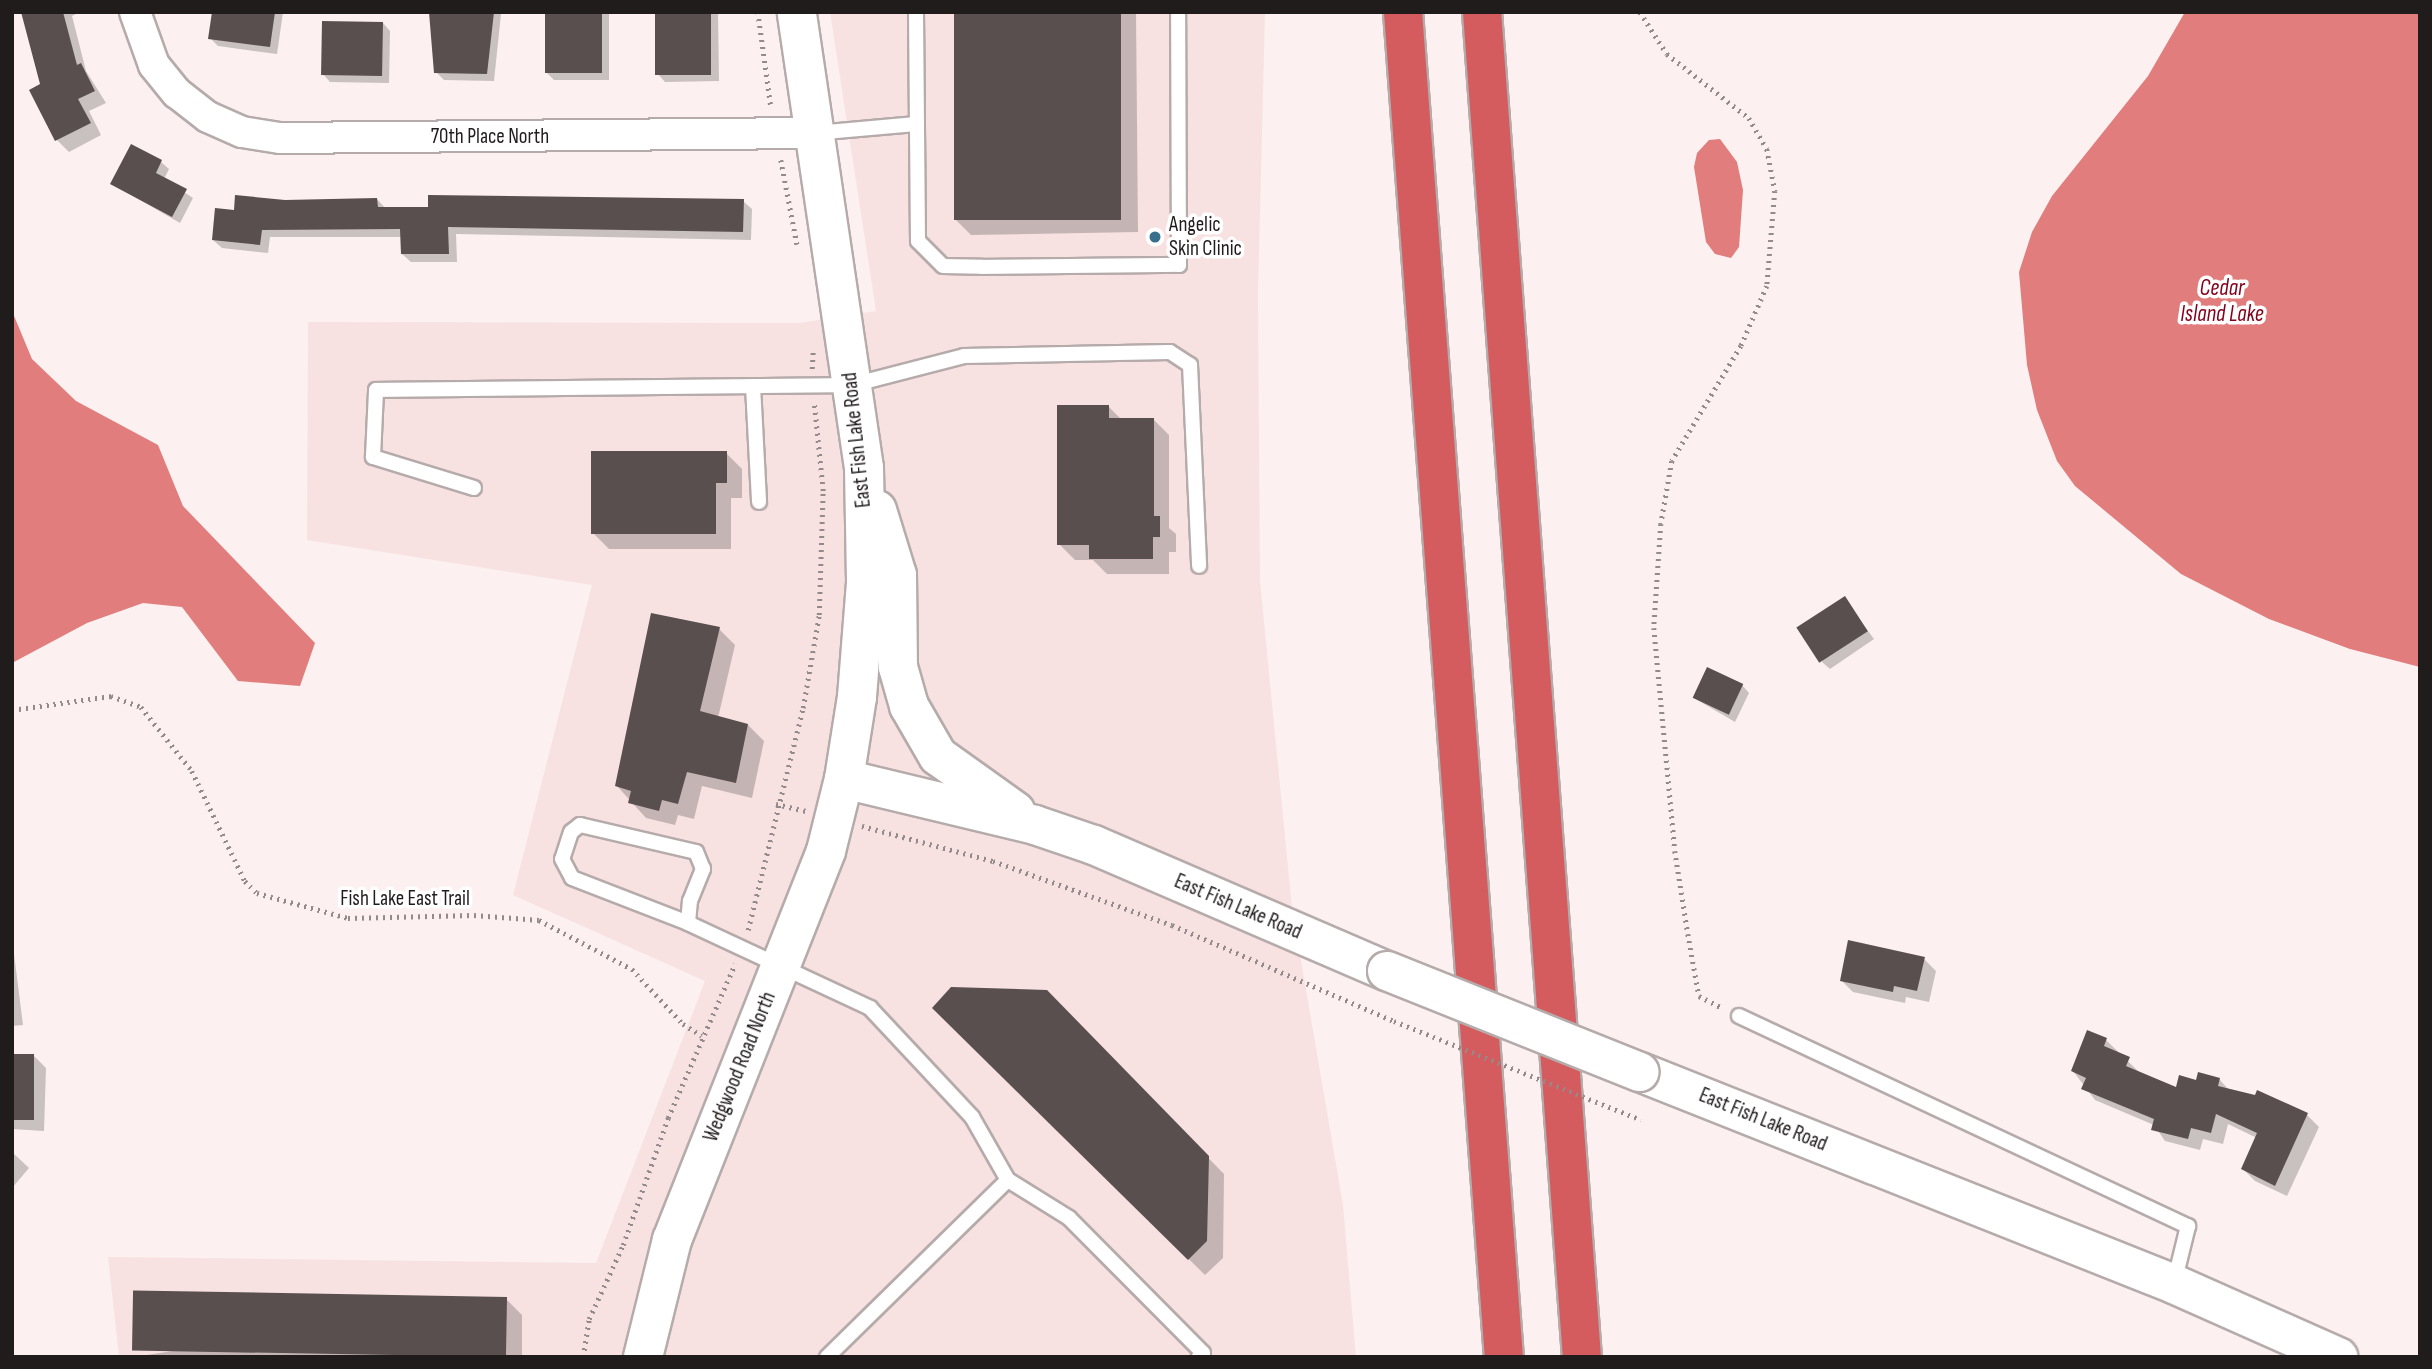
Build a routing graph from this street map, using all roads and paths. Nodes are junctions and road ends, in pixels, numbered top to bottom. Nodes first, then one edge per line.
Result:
1 (135, 12) edge
2 (758, 12) edge
3 (797, 12) edge
4 (916, 12) edge
5 (1178, 12) edge
6 (1404, 12) edge
7 (1482, 12) edge
8 (1640, 12) edge
9 (915, 124) junction
10 (814, 133) junction
11 (775, 136) junction
12 (799, 255) dead end
13 (812, 339) dead end
14 (852, 385) junction
15 (752, 386) junction
16 (813, 386) junction
17 (864, 468) junction
18 (474, 488) dead end
19 (759, 502) dead end
20 (1199, 566) dead end
21 (12, 710) edge
22 (844, 779) junction
23 (776, 804) junction
24 (836, 818) junction
25 (1035, 825) junction
26 (688, 923) junction
27 (741, 950) junction
28 (781, 968) junction
29 (1739, 1016) joint
30 (702, 1036) junction
31 (1641, 1120) dead end
32 (1008, 1180) junction
33 (2174, 1284) junction
34 (583, 1357) edge
35 (643, 1357) edge
36 (827, 1357) edge
37 (1199, 1357) edge
38 (1504, 1357) edge
39 (1582, 1357) edge
40 (2337, 1357) edge

1 - 11 street, 70th Place North
2 - 11 path
3 - 10 street, East Fish Lake Road
4 - 9 lane
5 - 9 lane
6 - 38 highway
7 - 39 highway
8 - 29 path
9 - 10 lane
10 - 11 street, 70th Place North
10 - 14 street, East Fish Lake Road
11 - 12 path
13 - 16 path
14 - 16 lane
14 - 17 street, East Fish Lake Road
14 - 20 lane
15 - 16 lane
15 - 18 lane
15 - 19 lane
16 - 23 path
17 - 22 street, East Fish Lake Road
17 - 25 street
21 - 30 path, Fish Lake East Trail
22 - 24 street, Wedgwood Road North
22 - 25 street, East Fish Lake Road
23 - 24 path
23 - 27 path
24 - 28 street, Wedgwood Road North
24 - 31 path, bridge
25 - 33 street, East Fish Lake Road, bridge
26 - 26 lane
26 - 27 lane
27 - 28 lane
27 - 30 path
28 - 32 lane
28 - 35 street, Wedgwood Road North
29 - 33 lane
30 - 34 path
32 - 36 lane
32 - 37 lane
33 - 40 street, East Fish Lake Road

